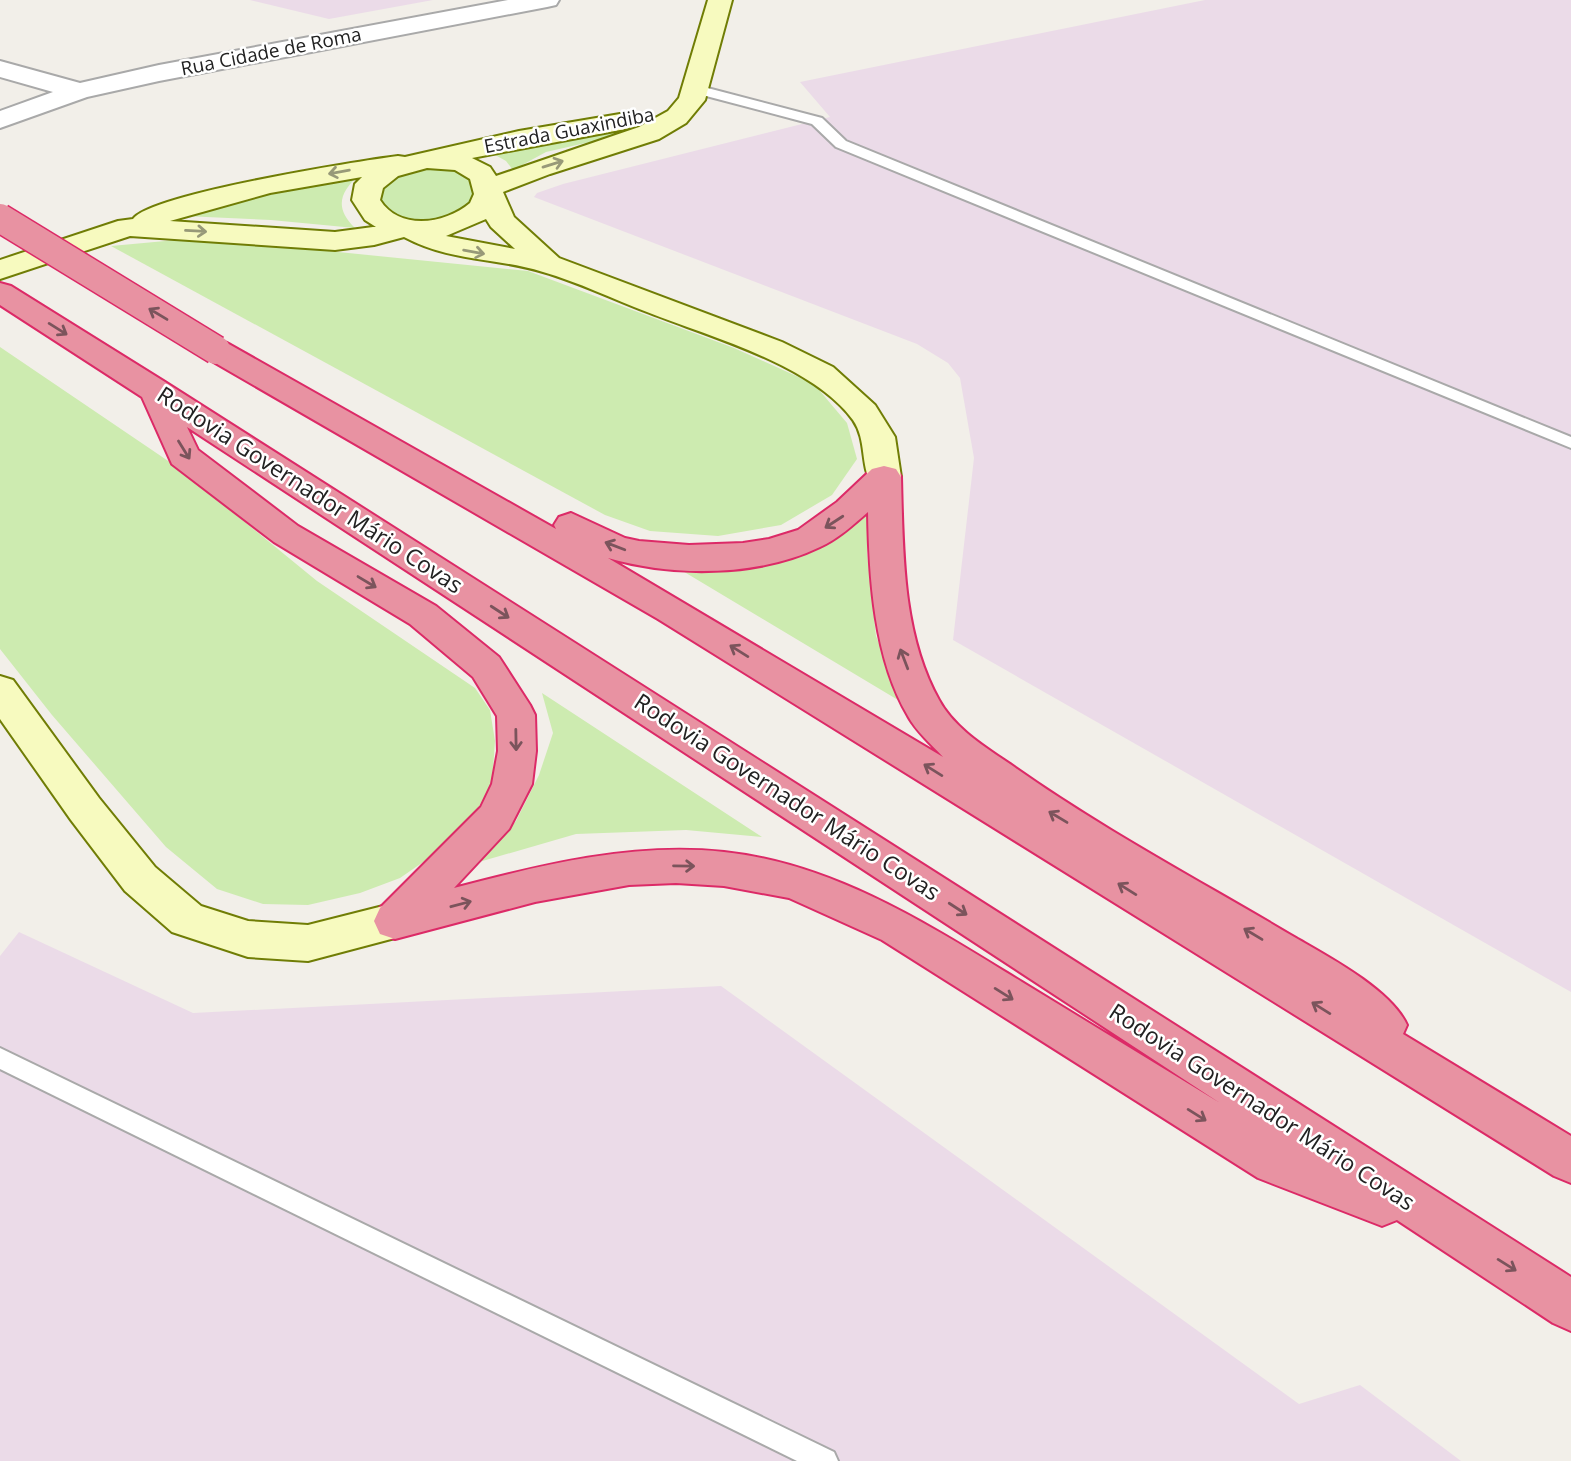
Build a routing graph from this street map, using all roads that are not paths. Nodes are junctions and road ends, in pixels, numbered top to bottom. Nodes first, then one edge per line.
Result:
1 (547, 0) edge
2 (720, 0) edge
3 (0, 69) edge
4 (79, 91) junction
5 (694, 94) junction
6 (0, 120) edge
7 (417, 162) junction
8 (489, 191) junction
9 (0, 218) edge
10 (128, 227) junction
11 (407, 229) junction
12 (549, 264) junction
13 (0, 270) edge
14 (0, 292) edge
15 (154, 389) junction
16 (296, 397) junction
17 (1571, 443) edge
18 (884, 477) junction
19 (0, 690) edge
20 (395, 922) junction
21 (0, 1058) edge
22 (1504, 1121) junction
23 (1571, 1161) edge
24 (1450, 1229) junction
25 (1571, 1306) edge
26 (825, 1461) edge

1 - 4 street, Rua Cidade de Roma
2 - 5 street
3 - 4 street
4 - 6 street, Rua Cidade de Roma
5 - 7 street, Estrada Guaxindiba
8 -> 5 street
5 - 17 lane
7 - 8 street
7 -> 10 street, Estrada Guaxindiba
7 - 11 street
8 - 11 street
8 - 12 street
16 -> 9 highway, bridge
10 -> 11 street
10 - 13 street, Estrada Guaxindiba
11 -> 12 street
12 - 18 street
14 -> 15 highway, Rodovia Governador Mário Covas
15 -> 20 highway
15 -> 24 highway, Rodovia Governador Mário Covas
18 -> 16 highway
22 -> 16 highway
22 -> 18 highway
19 - 20 street
20 -> 24 highway
21 - 26 lane
22 - 23 highway
24 -> 25 highway, Rodovia Governador Mário Covas

